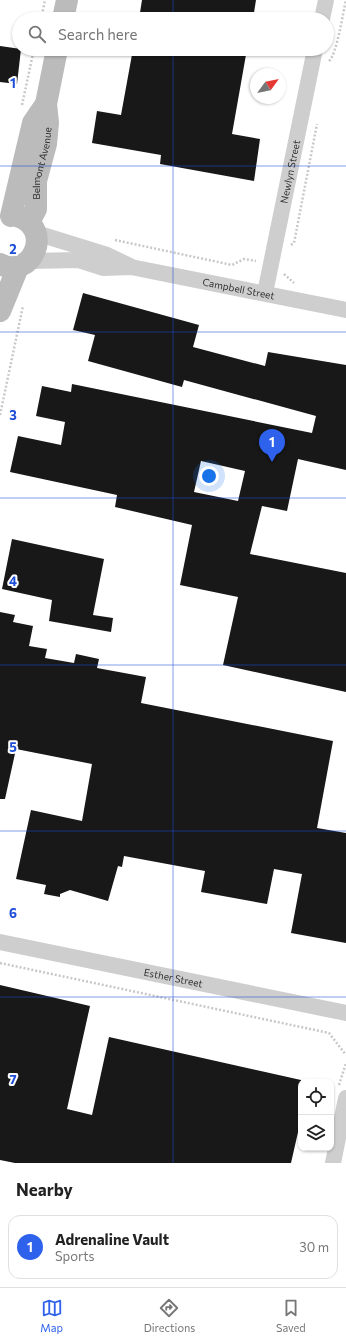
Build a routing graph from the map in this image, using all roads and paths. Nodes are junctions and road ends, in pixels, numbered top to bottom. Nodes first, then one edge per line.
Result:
1 (45, 0) edge
2 (67, 0) edge
3 (326, 0) edge
4 (346, 0) edge
5 (42, 12) edge
6 (64, 12) edge
7 (323, 12) edge
8 (334, 51) edge
9 (56, 56) edge
10 (314, 56) edge
11 (332, 56) edge
12 (328, 62) dead end
13 (317, 123) dead end
14 (19, 222) edge
15 (108, 239) dead end
16 (288, 247) dead end
17 (271, 263) junction
18 (15, 264) edge
19 (131, 267) junction
20 (265, 293) junction
21 (24, 301) dead end
22 (0, 305) edge
23 (346, 310) edge
24 (0, 414) edge
25 (0, 942) edge
26 (0, 963) edge
27 (346, 1013) edge
28 (346, 1055) edge
29 (346, 1098) edge
30 (333, 1163) edge

1 - 5 path
2 - 6 main road
3 - 7 street
4 - 8 path
9 - 14 main road, Belmont Avenue
10 - 17 street, Newlyn Street
11 - 12 path
13 - 16 path
14 - 18 main road, Belmont Avenue
14 - 19 street, Campbell Street
15 - 17 path
17 - 20 street, Newlyn Street
18 - 19 street, Campbell Street
18 - 22 main road
19 - 20 street, Campbell Street
20 - 23 street, Campbell Street
21 - 24 path
25 - 27 street, Esther Street
26 - 28 path
29 - 30 street

